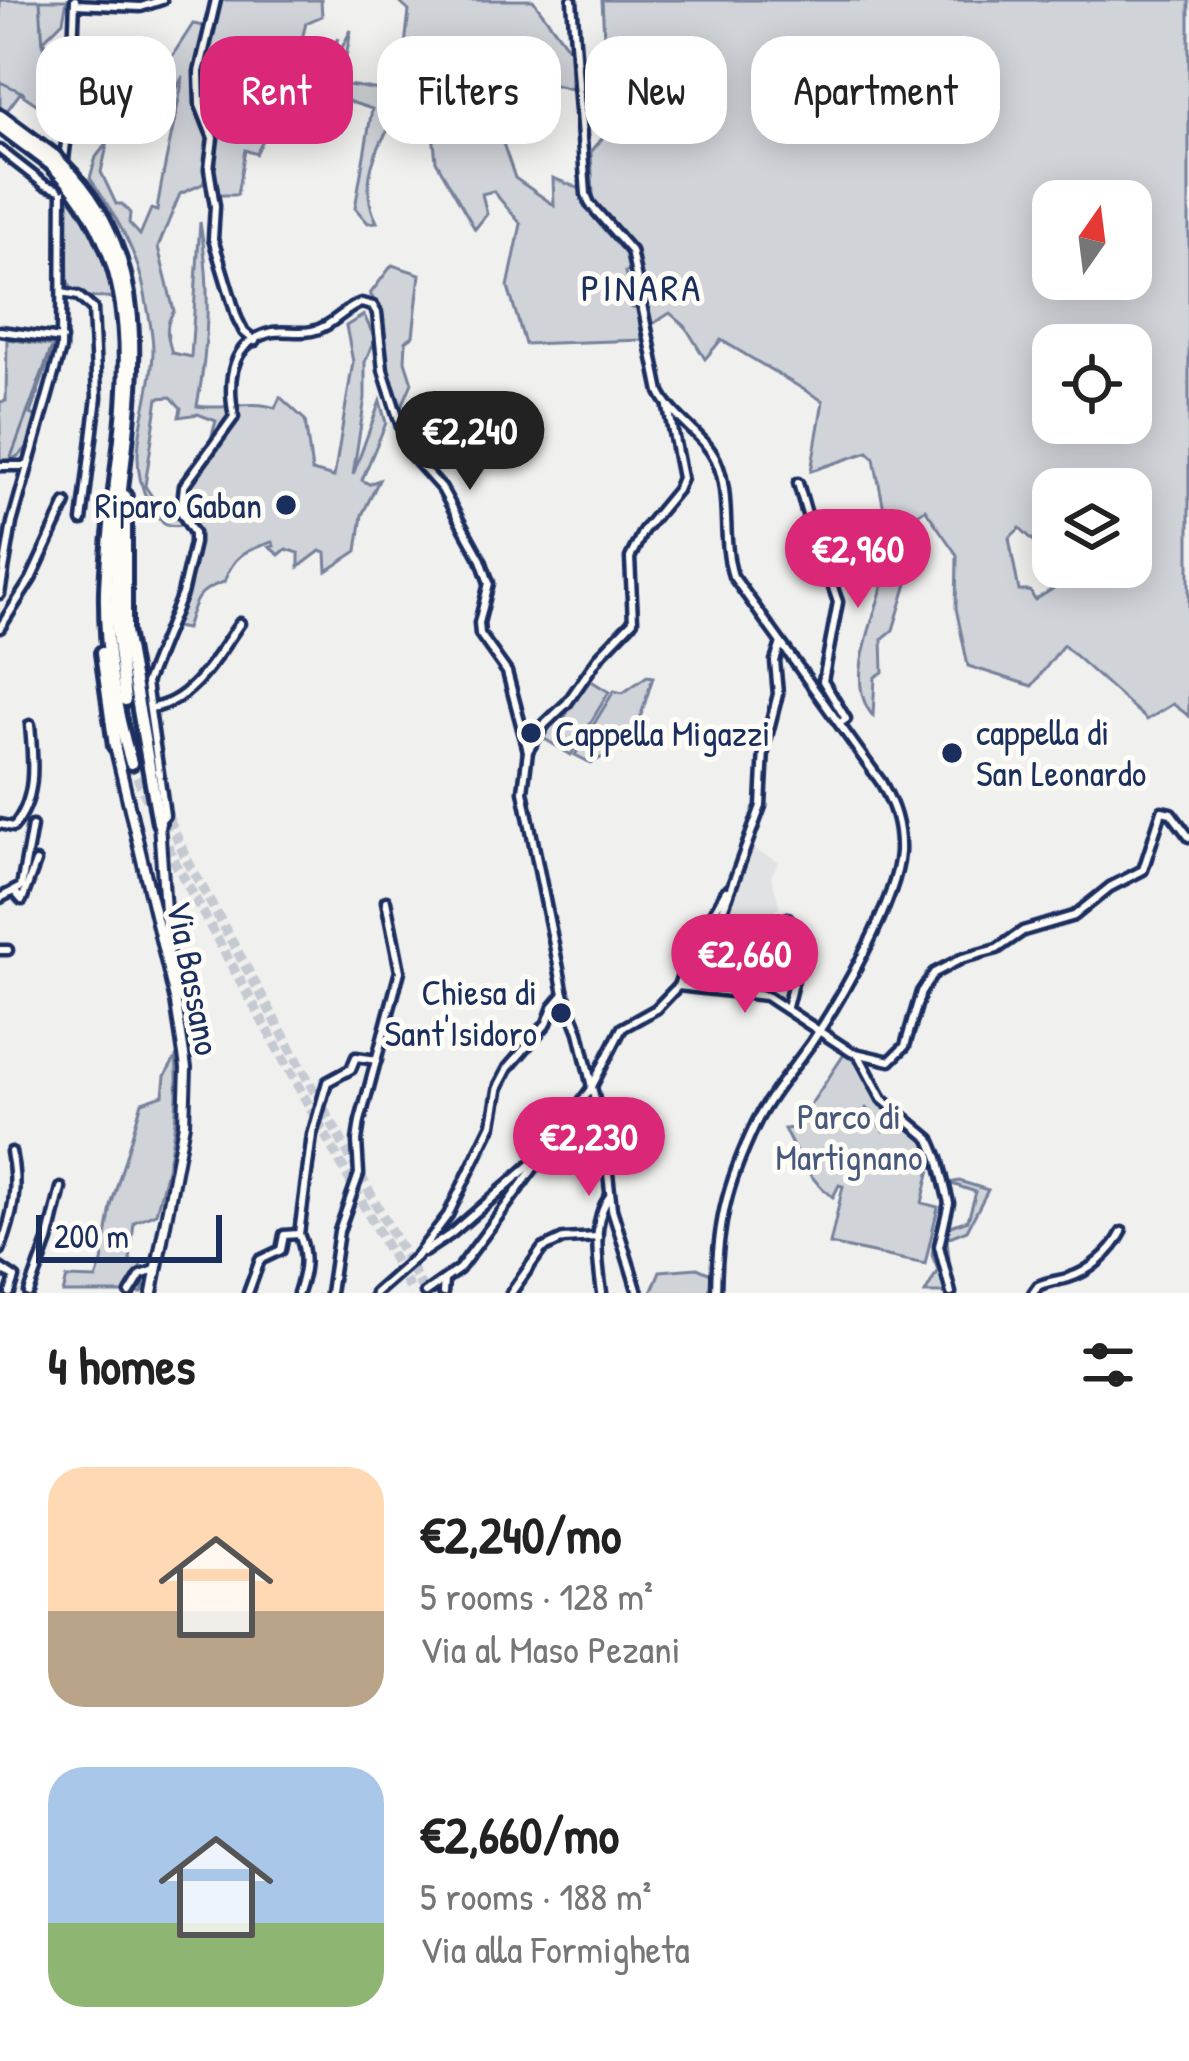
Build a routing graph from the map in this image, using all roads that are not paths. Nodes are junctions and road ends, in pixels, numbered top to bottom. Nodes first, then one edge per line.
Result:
1 (162, 0) edge
2 (216, 0) edge
3 (572, 0) edge
4 (75, 2) edge
5 (0, 116) edge
6 (0, 128) edge
7 (0, 150) edge
8 (52, 160) junction
9 (68, 183) junction
10 (62, 293) junction
11 (0, 331) edge
12 (62, 339) junction
13 (255, 341) junction
14 (668, 407) junction
15 (0, 466) edge
16 (28, 466) junction
17 (123, 469) junction
18 (797, 483) dead end
19 (66, 503) dead end
20 (82, 521) dead end
21 (109, 548) junction
22 (0, 594) edge
23 (240, 623) dead end
24 (0, 628) edge
25 (781, 643) junction
26 (125, 700) tunnel mouth
27 (150, 708) junction
28 (840, 723) junction
29 (30, 725) dead end
30 (115, 746) joint
31 (528, 751) junction
32 (131, 763) tunnel mouth
33 (159, 823) junction
34 (0, 824) edge
35 (32, 826) dead end
36 (1189, 838) edge
37 (36, 862) dead end
38 (729, 889) junction
39 (15, 892) junction
40 (0, 898) edge
41 (386, 901) dead end
42 (788, 918) dead end
43 (691, 953) junction
44 (678, 986) junction
45 (565, 994) junction
46 (176, 1003) junction
47 (787, 1007) junction
48 (819, 1030) junction
49 (858, 1054) junction
50 (378, 1060) junction
51 (590, 1090) junction
52 (11, 1152) dead end
53 (537, 1159) junction
54 (61, 1188) dead end
55 (610, 1196) junction
56 (1122, 1232) dead end
57 (299, 1234) junction
58 (598, 1237) junction
59 (0, 1250) edge
60 (416, 1257) junction
61 (0, 1268) edge
62 (155, 1270) junction
63 (444, 1280) junction
64 (10, 1293) edge
65 (29, 1293) edge
66 (130, 1293) edge
67 (152, 1293) edge
68 (248, 1293) edge
69 (298, 1293) edge
70 (330, 1293) edge
71 (376, 1293) edge
72 (425, 1293) edge
73 (443, 1293) edge
74 (511, 1293) edge
75 (602, 1293) edge
76 (638, 1293) edge
77 (716, 1293) edge
78 (951, 1293) edge
79 (1033, 1293) edge

1 - 4 street
2 - 13 street
3 - 14 street
4 - 9 street
5 - 8 highway
6 - 8 highway
7 - 9 street
8 - 9 highway, bridge
9 - 10 street
9 - 17 highway
9 - 21 highway
10 - 12 street
10 - 20 street
11 - 12 street
12 - 16 street
13 - 27 street
13 - 31 street
14 - 25 street
14 - 31 street
15 - 16 street
16 - 22 street
17 - 26 highway
17 - 33 highway
18 - 28 street
19 - 24 street
21 - 30 highway
21 - 32 highway
23 - 27 street
25 - 28 street
25 - 38 street
27 - 33 street
28 - 48 street
29 - 34 street
30 - 46 main road, Via Bassano
31 - 45 street
33 - 46 main road
35 - 39 street
36 - 49 street
37 - 39 street
38 - 43 street
38 - 43 street
39 - 40 street
41 - 50 street
42 - 47 street
43 - 44 street
44 - 47 street
44 - 51 street
45 - 51 street
45 - 60 street
46 - 62 main road, Via Bassano
47 - 48 street
48 - 49 street
48 - 77 street
49 - 78 street
50 - 57 street
50 - 70 street
51 - 53 street
51 - 55 street
52 - 59 street
53 - 60 street
53 - 63 street
54 - 65 street
55 - 58 street
55 - 76 street
56 - 79 street
57 - 68 street
57 - 69 street
58 - 74 street
58 - 75 street
60 - 71 street
61 - 64 street
62 - 66 street
62 - 67 main road, Via Bassano
63 - 72 street
63 - 73 street

